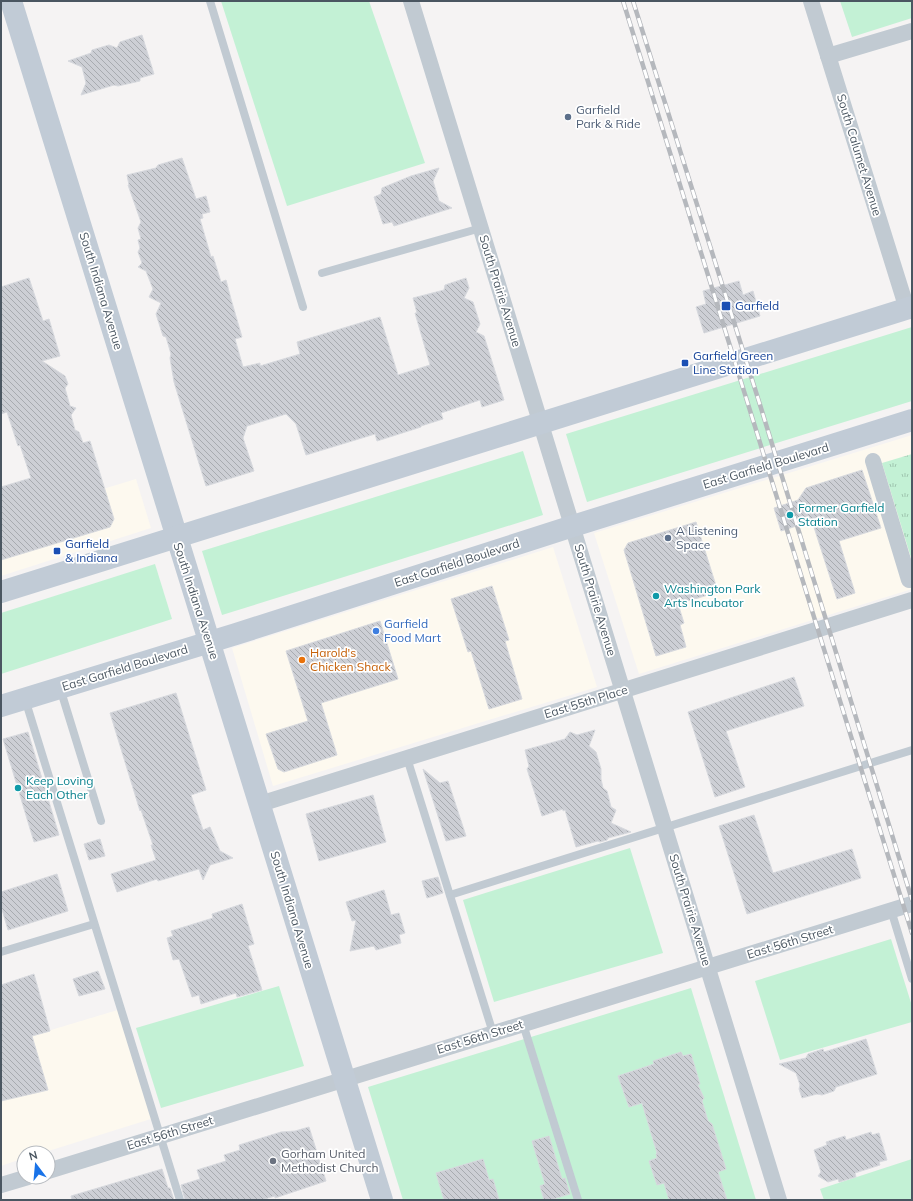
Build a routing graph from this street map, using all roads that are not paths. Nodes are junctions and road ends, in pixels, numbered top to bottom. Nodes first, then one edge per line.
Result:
1 (11, 1) edge
2 (210, 1) edge
3 (412, 1) edge
4 (811, 1) edge
5 (912, 31) edge
6 (828, 56) junction
7 (481, 228) junction
8 (322, 273) dead end
9 (303, 307) dead end
10 (909, 308) edge
11 (912, 420) edge
12 (541, 423) junction
13 (873, 461) dead end
14 (573, 526) junction
15 (176, 536) junction
16 (909, 580) dead end
17 (1, 592) edge
18 (912, 600) edge
19 (210, 642) junction
20 (60, 688) junction
21 (623, 691) junction
22 (24, 698) junction
23 (1, 706) edge
24 (912, 750) edge
25 (407, 758) junction
26 (260, 804) junction
27 (101, 821) dead end
28 (665, 828) junction
29 (450, 895) junction
30 (912, 904) edge
31 (891, 910) junction
32 (94, 924) junction
33 (1, 952) edge
34 (708, 967) junction
35 (912, 979) edge
36 (524, 1024) junction
37 (493, 1033) junction
38 (344, 1079) junction
39 (160, 1136) junction
40 (56, 1168) edge
41 (16, 1181) edge
42 (1, 1185) edge
43 (180, 1200) edge
44 (382, 1200) edge
45 (578, 1200) edge
46 (779, 1200) edge

1 - 15 street, South Indiana Avenue
2 - 9 lane
3 - 7 street, South Prairie Avenue
4 - 6 street, South Calumet Avenue
5 - 6 street
6 - 10 street, South Calumet Avenue
7 - 8 lane
7 - 12 street, South Prairie Avenue
10 - 12 street
11 - 14 street, East Garfield Boulevard
12 - 14 street, South Prairie Avenue
12 - 15 street
13 - 16 street
14 - 19 street, East Garfield Boulevard
14 - 21 street, South Prairie Avenue
15 - 17 street
15 - 19 street, South Indiana Avenue
18 - 21 street, East 55th Place
19 - 20 street, East Garfield Boulevard
19 - 26 street, South Indiana Avenue
20 - 22 street, East Garfield Boulevard
20 - 27 lane
21 - 25 street, East 55th Place
21 - 28 street, South Prairie Avenue
22 - 23 street, East Garfield Boulevard
22 - 32 lane
24 - 28 lane
25 - 26 street, East 55th Place
25 - 29 lane
26 - 38 street, South Indiana Avenue
28 - 29 lane
28 - 34 street, South Prairie Avenue
29 - 37 lane
30 - 31 street, East 56th Street
31 - 34 street, East 56th Street
31 - 35 lane
32 - 33 lane
32 - 39 lane
34 - 36 street, East 56th Street
34 - 46 street, South Prairie Avenue
36 - 37 street, East 56th Street
36 - 45 lane
37 - 38 street, East 56th Street
38 - 39 street, East 56th Street
38 - 44 street, South Indiana Avenue
39 - 40 street, East 56th Street
39 - 43 lane
41 - 42 street

